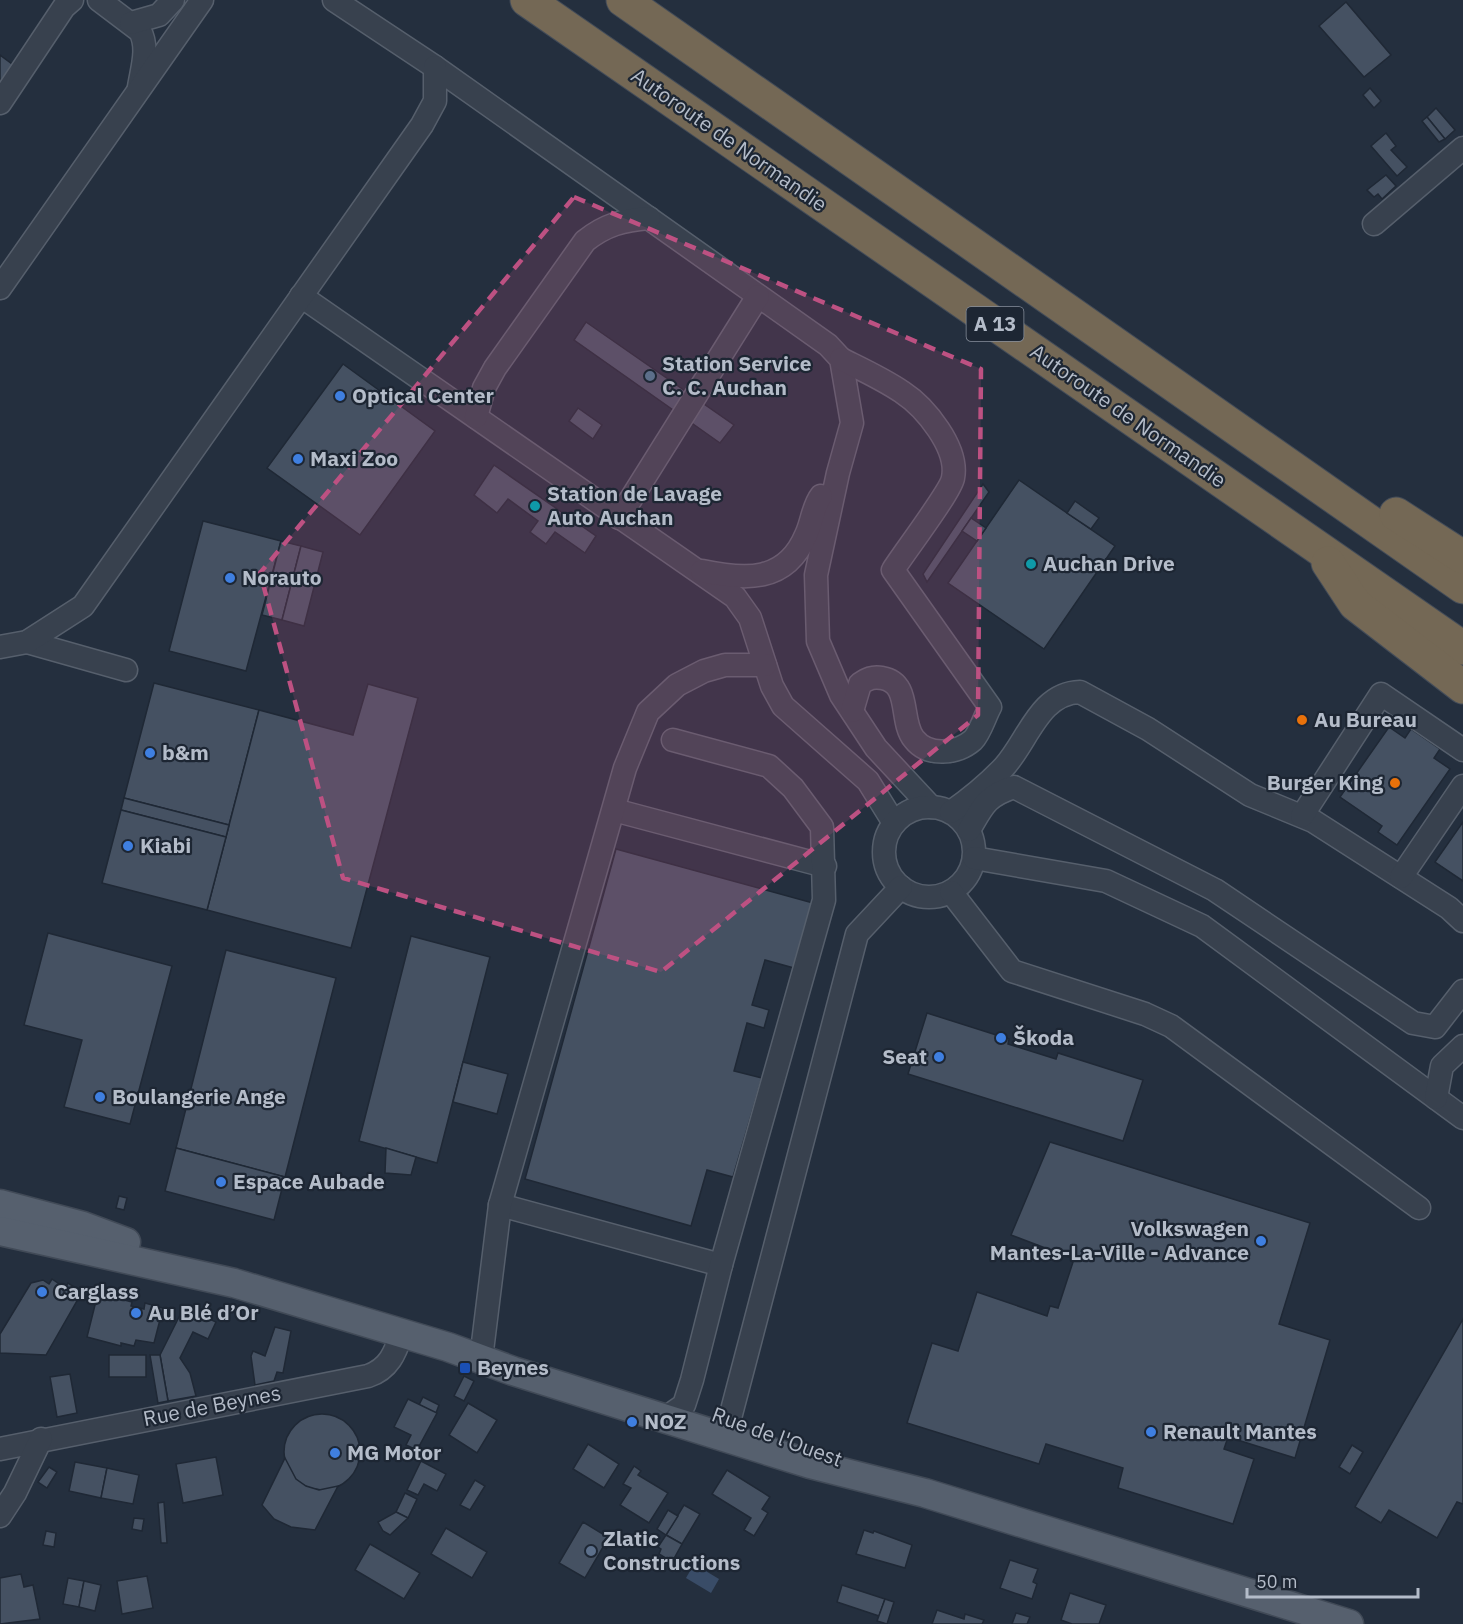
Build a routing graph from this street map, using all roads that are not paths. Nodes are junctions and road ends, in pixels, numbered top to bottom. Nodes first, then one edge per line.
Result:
1 (72, 0) edge
2 (99, 0) edge
3 (173, 0) edge
4 (202, 0) edge
5 (334, 0) edge
6 (527, 0) edge
7 (623, 0) edge
8 (131, 23) junction
9 (435, 67) junction
10 (139, 91) junction
11 (0, 103) edge
12 (1463, 148) edge
13 (649, 218) junction
14 (1374, 224) dead end
15 (0, 288) edge
16 (302, 296) junction
17 (758, 296) junction
18 (842, 359) junction
19 (476, 417) junction
20 (838, 473) junction
21 (1304, 475) junction
22 (619, 518) junction
23 (1319, 549) junction
24 (1463, 557) edge
25 (689, 568) junction
26 (1463, 587) edge
27 (27, 642) junction
28 (0, 647) edge
29 (1463, 648) edge
30 (765, 665) junction
31 (126, 669) dead end
32 (1463, 687) edge
33 (852, 711) junction
34 (673, 740) dead end
35 (1463, 750) edge
36 (1006, 765) junction
37 (1463, 786) edge
38 (1014, 787) junction
39 (941, 809) junction
40 (614, 810) junction
41 (1302, 816) junction
42 (894, 823) junction
43 (969, 830) junction
44 (974, 858) junction
45 (825, 866) junction
46 (1401, 877) junction
47 (901, 887) junction
48 (951, 892) junction
49 (1463, 921) edge
50 (1463, 991) edge
51 (1463, 1046) edge
52 (1436, 1098) junction
53 (1463, 1118) edge
54 (0, 1195) edge
55 (0, 1204) edge
56 (500, 1205) junction
57 (1419, 1208) dead end
58 (83, 1226) junction
59 (0, 1231) edge
60 (721, 1265) junction
61 (234, 1283) junction
62 (402, 1333) junction
63 (481, 1356) junction
64 (674, 1412) junction
65 (727, 1428) junction
66 (41, 1439) junction
67 (0, 1449) edge
68 (0, 1516) edge
69 (1323, 1619) edge
70 (1349, 1624) edge

1 - 11 street
2 - 8 street
3 - 8 street
4 - 10 street
5 - 9 street
6 - 23 highway, Autoroute de Normandie / A 13
7 - 21 highway, A 13
8 - 10 street
9 - 13 street
9 - 16 street
10 - 15 street
12 - 14 street
13 - 17 street
13 - 19 street
16 - 19 street
16 - 27 street
17 - 18 street
17 - 22 street
18 - 20 street
18 - 33 street
19 - 22 street
20 - 25 street
20 - 33 street
21 - 24 highway
21 - 26 highway, A 13
22 - 25 street
23 - 29 highway, Autoroute de Normandie / A 13
23 - 32 highway
25 - 30 street
27 - 28 street
27 - 31 street
30 - 40 street
30 - 42 street
33 - 39 street
34 - 45 street
35 - 41 street
36 - 38 street
36 - 39 street
36 - 41 street
37 - 46 street
38 - 43 street
38 - 50 street
39 - 42 street
39 - 43 street
40 - 45 street
40 - 56 street
41 - 46 street
42 - 47 street
43 - 44 street
44 - 48 street
44 - 52 street
45 - 60 street
46 - 49 street
47 - 48 street
47 - 65 street
48 - 57 street
51 - 52 street
52 - 53 street
54 - 58 street
55 - 58 main road
56 - 60 street
56 - 63 street
58 - 61 main road
59 - 61 main road
60 - 64 street
61 - 62 main road, Rue de l'Ouest
62 - 63 main road, Rue de l'Ouest
62 - 66 street, Rue de Beynes
63 - 64 main road, Rue de l'Ouest
64 - 65 main road, Rue de l'Ouest
65 - 69 main road, Rue de l'Ouest
66 - 67 street, Rue de Beynes
66 - 68 street
69 - 70 main road, Rue de l'Ouest

